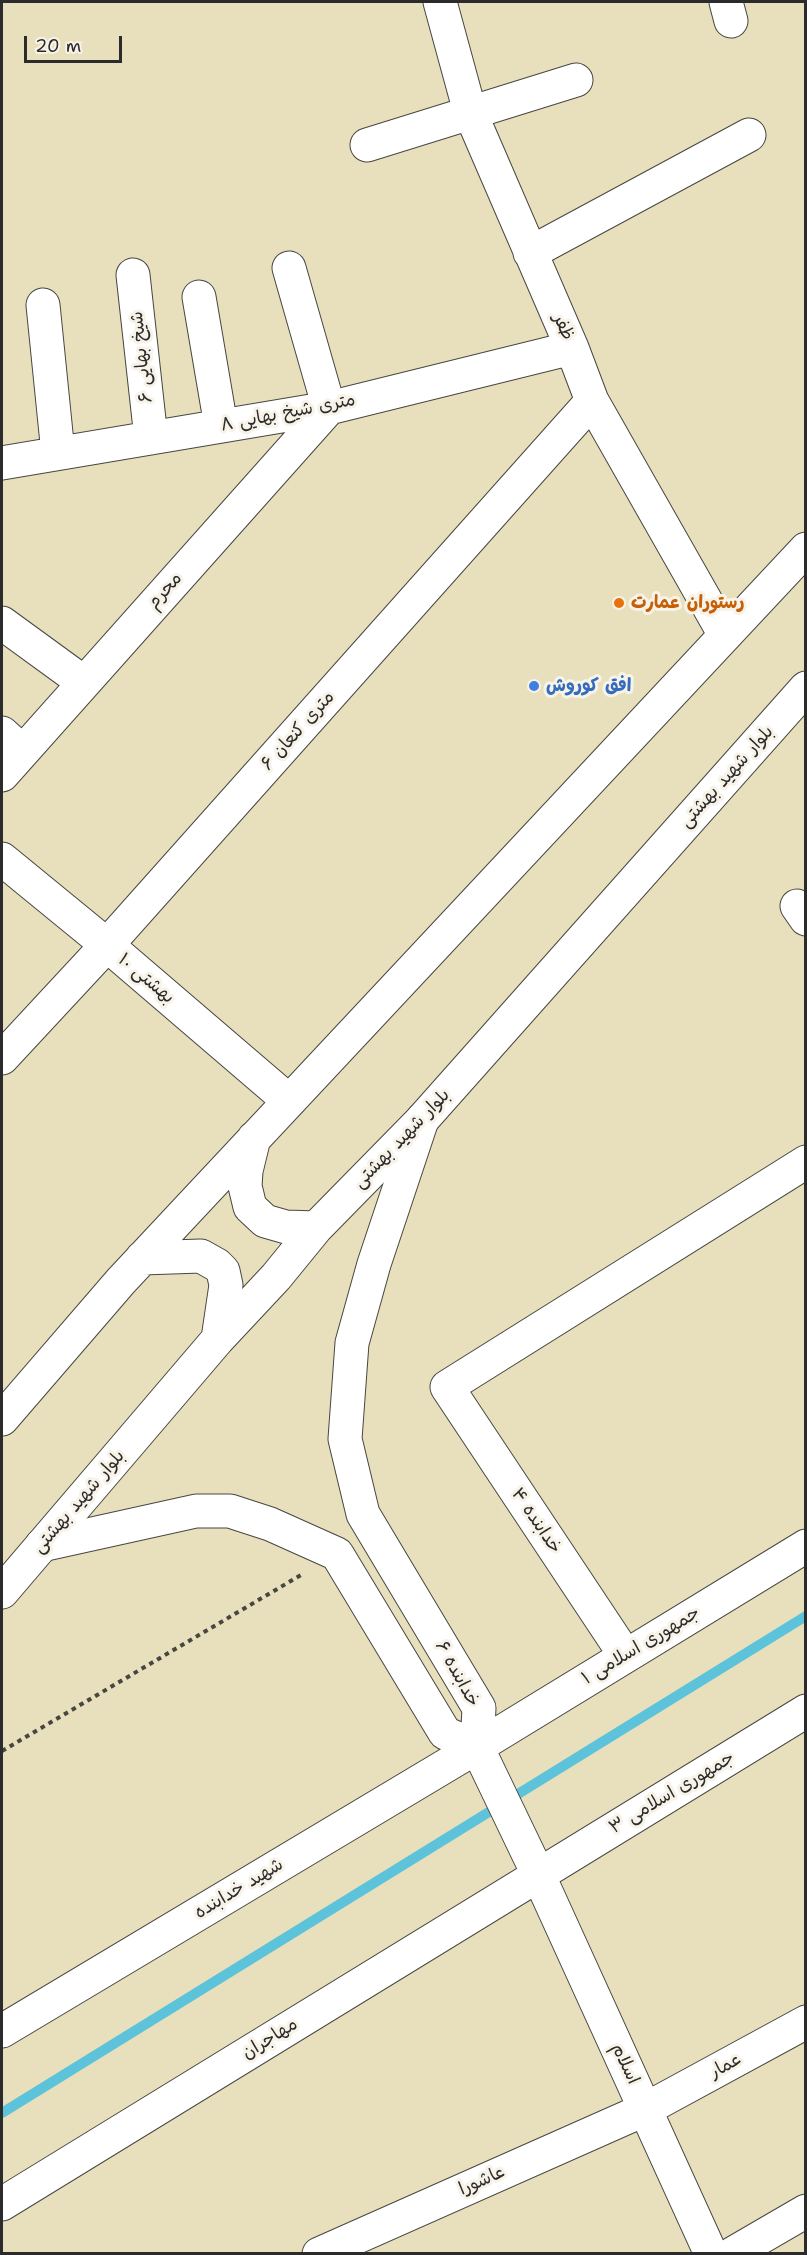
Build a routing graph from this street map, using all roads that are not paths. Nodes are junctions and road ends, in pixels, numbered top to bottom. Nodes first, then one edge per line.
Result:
1 (440, 2) edge
2 (576, 81) dead end
3 (470, 112) junction
4 (750, 135) dead end
5 (367, 145) dead end
6 (530, 253) junction
7 (289, 268) dead end
8 (133, 275) dead end
9 (199, 297) dead end
10 (43, 305) dead end
11 (572, 348) junction
12 (592, 401) junction
13 (329, 408) junction
14 (221, 426) junction
15 (151, 438) junction
16 (58, 453) junction
17 (2, 463) edge
18 (806, 549) edge
19 (2, 624) edge
20 (725, 635) junction
21 (83, 682) junction
22 (806, 688) edge
23 (8, 753) edge
24 (2, 860) edge
25 (106, 945) junction
26 (2, 1059) edge
27 (289, 1101) junction
28 (422, 1120) junction
29 (254, 1138) junction
30 (806, 1162) edge
31 (316, 1228) junction
32 (142, 1258) junction
33 (219, 1339) junction
34 (2, 1419) edge
35 (42, 1545) junction
36 (806, 1546) edge
37 (2, 1592) edge
38 (626, 1655) junction
39 (806, 1711) edge
40 (477, 1747) junction
41 (538, 1874) junction
42 (806, 2022) edge
43 (2, 2031) edge
44 (646, 2109) junction
45 (2, 2204) edge
46 (806, 2211) edge
47 (319, 2253) edge
48 (711, 2253) edge
49 (732, 2253) edge

1 - 3 street, ظفر
2 - 3 street
3 - 5 street
3 - 6 street, ظفر
4 - 6 street
6 - 11 street, ظفر
7 - 13 street
8 - 15 street, شیخ بهایی ۶
9 - 14 street
10 - 16 street
11 - 12 street, ظفر
11 - 13 street, ۸ متری شیخ بهایی
12 - 20 street, ظفر
12 - 25 street, ۶ متری کنعان
13 - 14 street, ۸ متری شیخ بهایی
13 - 21 street, محرم
14 - 15 street, ۸ متری شیخ بهایی
15 - 16 street, ۸ متری شیخ بهایی
16 - 17 street, ۸ متری شیخ بهایی
18 - 20 street
19 - 21 street
20 - 27 street
21 - 23 street, محرم
22 - 28 street, بلوار شهید بهشتی
24 - 25 street, بهشتی ۱۰
25 - 26 street, ۶ متری کنعان
25 - 27 street, بهشتی ۱۰
27 - 29 street
28 - 31 street, بلوار شهید بهشتی
28 - 40 street, خدابنده ۶
29 - 31 street
29 - 32 street
30 - 38 street, خدابنده ۴
31 - 33 street, بلوار شهید بهشتی
32 - 33 street
32 - 34 street
33 - 35 street, بلوار شهید بهشتی
35 - 37 street, بلوار شهید بهشتی
35 - 40 street
36 - 38 street, جمهوری اسلامی ۱
38 - 40 street, جمهوری اسلامی ۱
39 - 41 street, جمهوری اسلامی ۳
40 - 41 street, اسلام
40 - 43 street, شهید خدابنده
41 - 44 street, اسلام
41 - 45 street, مهاجران
42 - 44 street, عمار
44 - 47 street, عاشورا
44 - 48 street, اسلام
46 - 49 street

